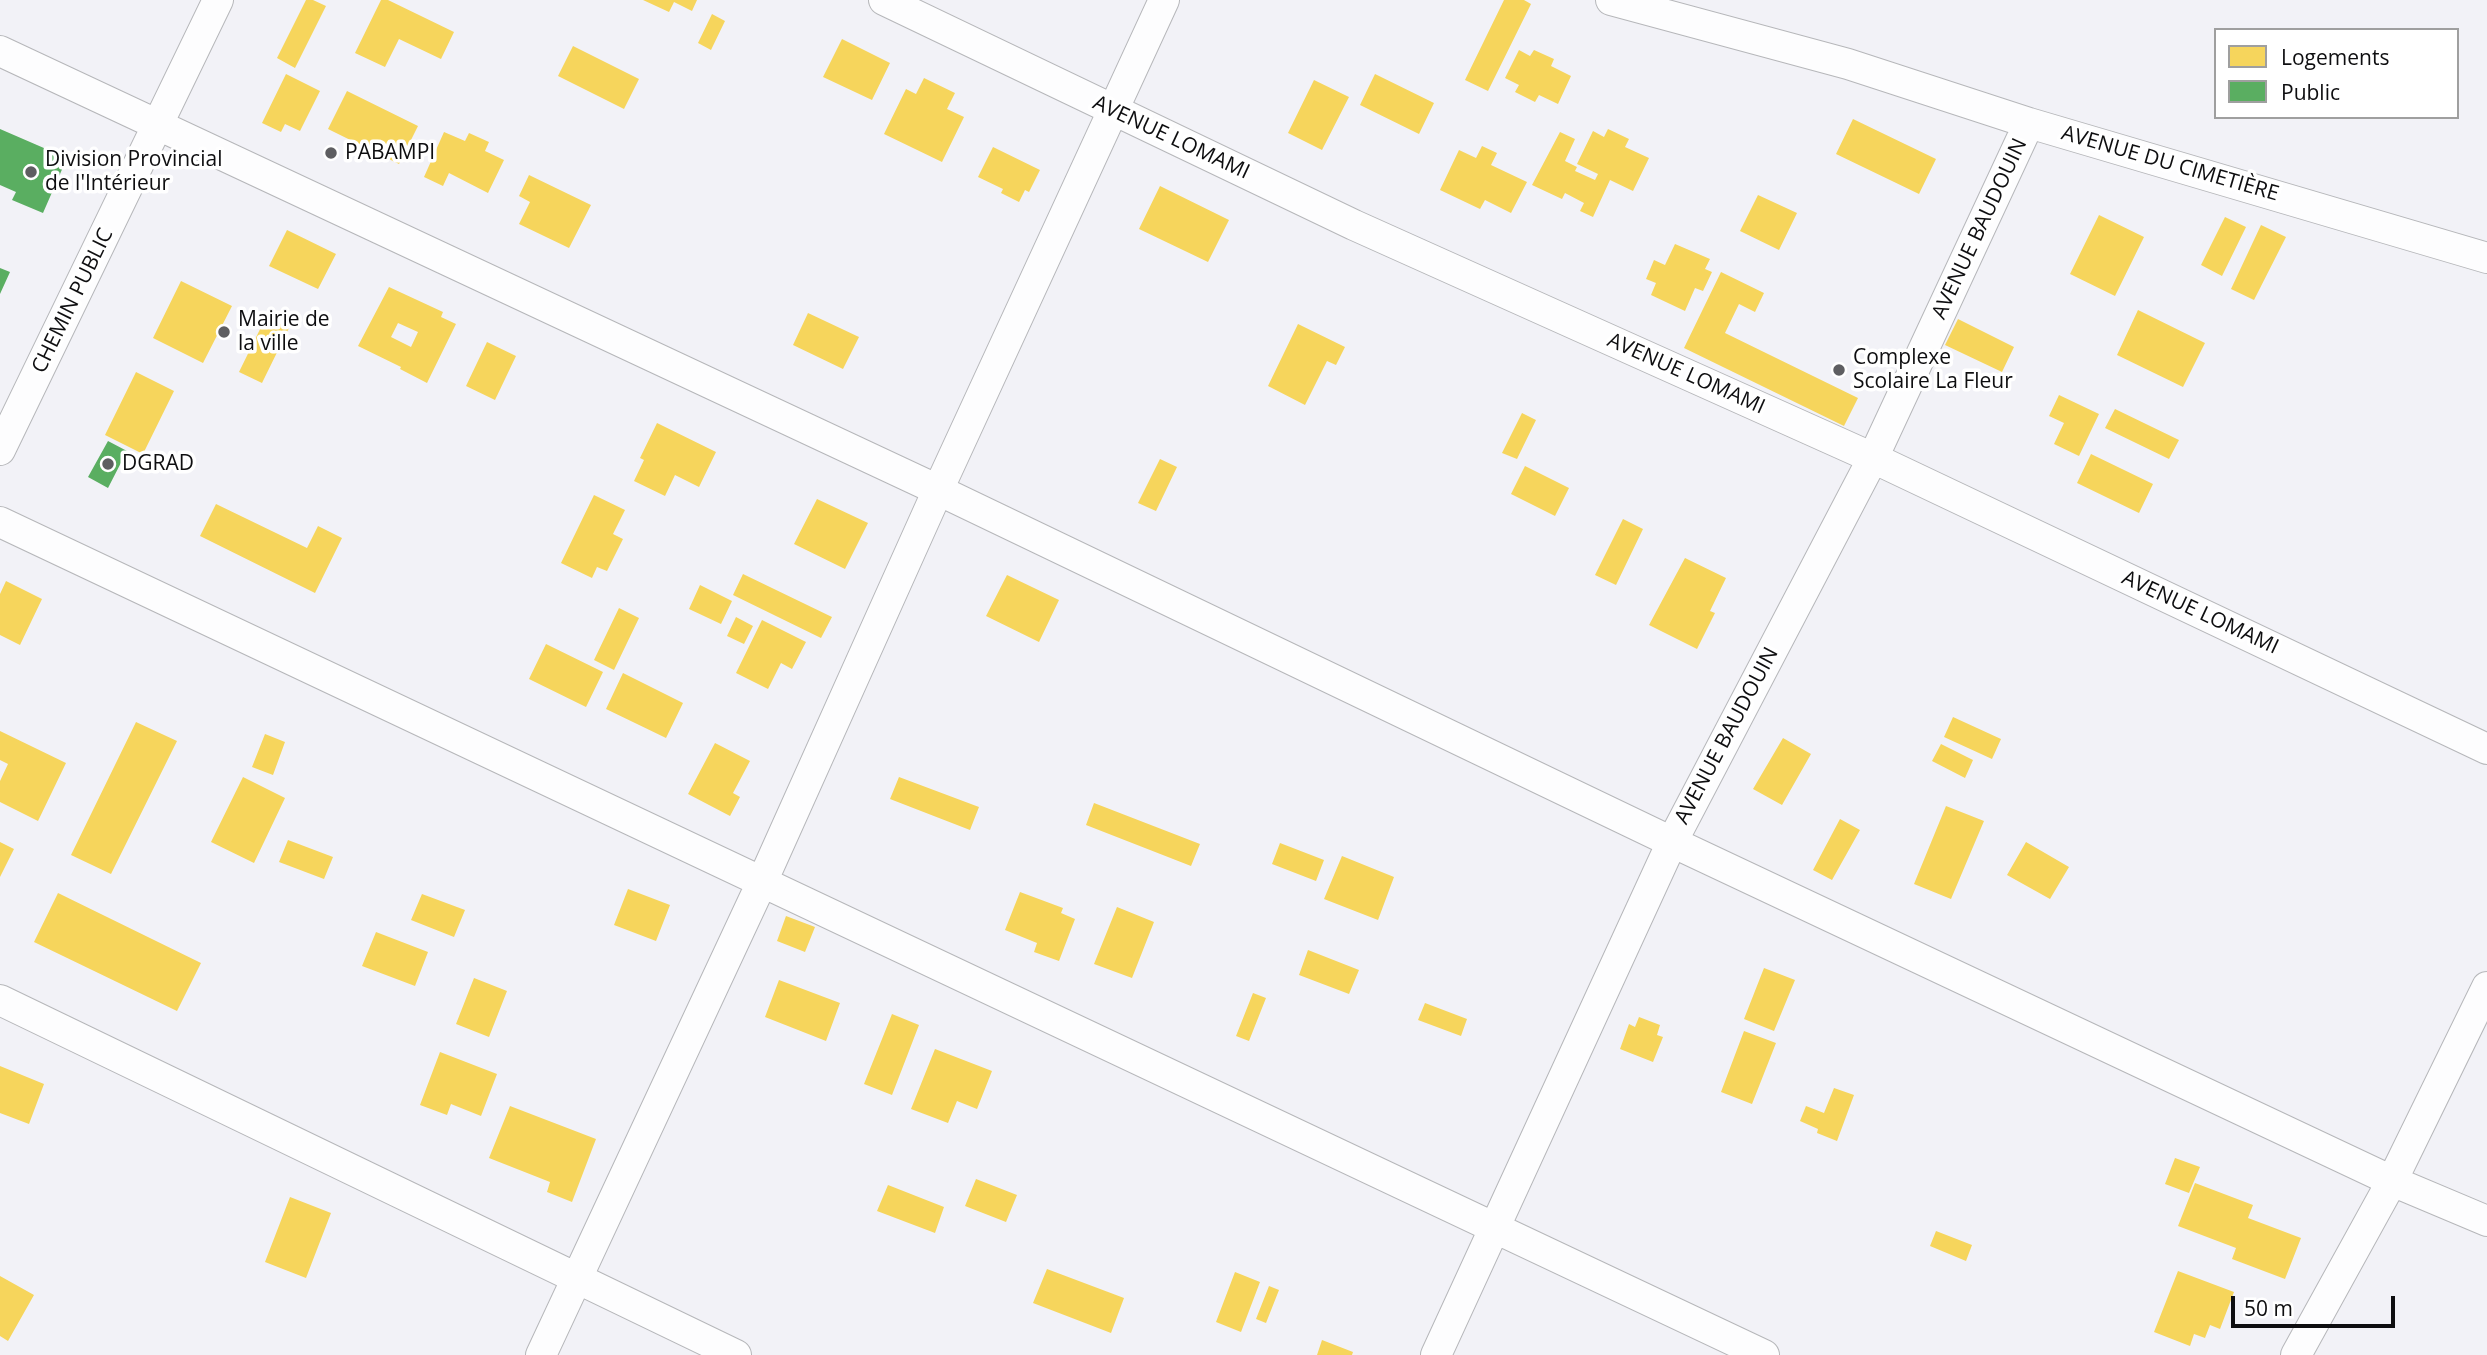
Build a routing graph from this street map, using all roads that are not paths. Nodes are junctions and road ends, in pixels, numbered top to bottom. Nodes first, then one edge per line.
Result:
1 (218, 0) edge
2 (884, 0) edge
3 (1164, 0) edge
4 (1611, 0) edge
5 (0, 51) edge
6 (1112, 110) junction
7 (2029, 123) junction
8 (159, 125) junction
9 (2487, 258) edge
10 (0, 450) edge
11 (1873, 458) junction
12 (938, 490) junction
13 (0, 522) edge
14 (2487, 749) edge
15 (1672, 842) junction
16 (762, 882) junction
17 (2486, 990) edge
18 (0, 1000) edge
19 (2392, 1181) junction
20 (2487, 1221) edge
21 (1494, 1228) junction
22 (576, 1278) junction
23 (541, 1355) edge
24 (736, 1355) edge
25 (1436, 1355) edge
26 (1764, 1355) edge
27 (2296, 1355) edge

1 - 8 street, CHEMIN PUBLIC
2 - 6 street, AVENUE LOMAMI
3 - 6 street
4 - 7 street, AVENUE DU CIMETIÈRE
5 - 8 street
6 - 11 street, AVENUE LOMAMI
6 - 12 street
7 - 9 street, AVENUE DU CIMETIÈRE
7 - 11 street, AVENUE BAUDOUIN
8 - 10 street, CHEMIN PUBLIC
8 - 12 street
11 - 14 street, AVENUE LOMAMI
11 - 15 street, AVENUE BAUDOUIN
12 - 15 street
12 - 16 street
13 - 16 street
15 - 19 street
15 - 21 street, AVENUE BAUDOUIN
16 - 21 street
16 - 22 street
17 - 19 street
18 - 22 street
19 - 20 street
19 - 27 street
21 - 25 street, AVENUE BAUDOUIN
21 - 26 street
22 - 23 street
22 - 24 street

